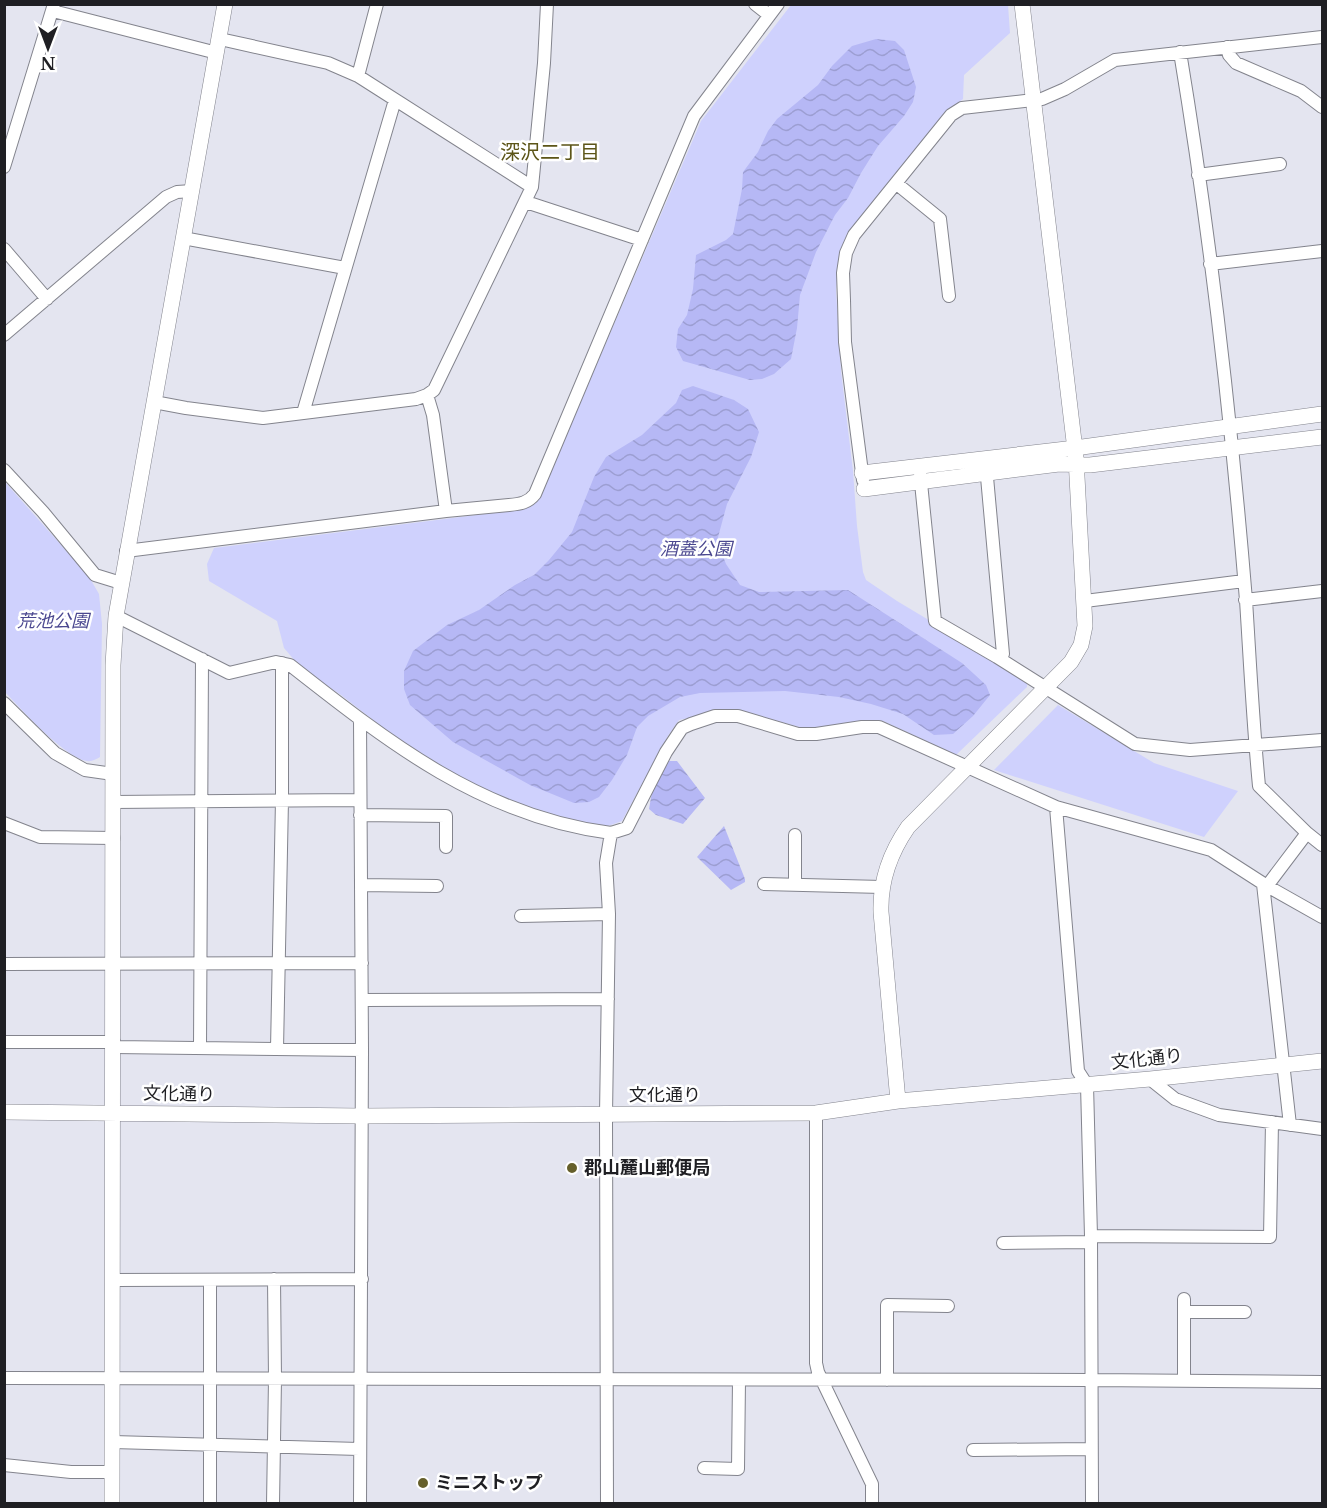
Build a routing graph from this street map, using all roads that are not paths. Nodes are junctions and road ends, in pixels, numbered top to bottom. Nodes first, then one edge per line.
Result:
1 (225, 4) edge
2 (377, 4) edge
3 (546, 4) edge
4 (755, 4) edge
5 (1022, 4) edge
6 (53, 8) edge
7 (773, 10) edge
8 (1323, 37) edge
9 (218, 46) junction
10 (1227, 47) junction
11 (1180, 52) junction
12 (358, 76) junction
13 (395, 100) junction
14 (1034, 100) junction
15 (1323, 107) edge
16 (1280, 164) dead end
17 (4, 167) edge
18 (1198, 176) junction
19 (897, 184) junction
20 (532, 187) junction
21 (192, 191) junction
22 (526, 202) junction
23 (183, 238) junction
24 (642, 240) junction
25 (4, 249) edge
26 (1323, 251) edge
27 (1210, 264) junction
28 (345, 268) junction
29 (949, 296) dead end
30 (47, 299) junction
31 (4, 335) edge
32 (427, 395) junction
33 (154, 402) junction
34 (303, 413) junction
35 (1323, 414) edge
36 (1229, 426) junction
37 (1323, 437) edge
38 (1075, 448) junction
39 (1231, 449) junction
40 (1077, 464) junction
41 (986, 466) junction
42 (4, 470) edge
43 (862, 473) junction
44 (920, 474) junction
45 (864, 489) joint
46 (447, 511) junction
47 (126, 551) junction
48 (1244, 581) junction
49 (122, 583) junction
50 (1323, 591) edge
51 (1245, 600) junction
52 (1085, 601) junction
53 (116, 615) junction
54 (1000, 658) junction
55 (202, 659) junction
56 (282, 663) junction
57 (1047, 687) junction
58 (4, 703) edge
59 (360, 719) junction
60 (1323, 740) edge
61 (1255, 745) junction
62 (967, 766) junction
63 (113, 774) junction
64 (202, 800) junction
65 (282, 800) junction
66 (360, 800) junction
67 (113, 802) junction
68 (1056, 807) junction
69 (360, 814) junction
70 (4, 823) edge
71 (611, 833) junction
72 (1307, 833) junction
73 (795, 835) dead end
74 (114, 838) junction
75 (1323, 845) edge
76 (446, 847) dead end
77 (361, 885) junction
78 (765, 885) dead end
79 (795, 885) junction
80 (1265, 885) junction
81 (437, 886) dead end
82 (882, 887) junction
83 (609, 914) junction
84 (521, 915) dead end
85 (1323, 917) edge
86 (113, 962) junction
87 (201, 963) junction
88 (279, 963) junction
89 (362, 963) junction
90 (4, 964) edge
91 (362, 999) junction
92 (608, 999) junction
93 (4, 1042) edge
94 (114, 1045) junction
95 (200, 1048) junction
96 (277, 1049) junction
97 (362, 1050) junction
98 (1323, 1061) edge
99 (1285, 1064) junction
100 (1150, 1079) junction
101 (1087, 1085) junction
102 (898, 1101) junction
103 (4, 1112) edge
104 (113, 1113) junction
105 (816, 1113) junction
106 (606, 1115) junction
107 (361, 1116) junction
108 (1272, 1122) junction
109 (1290, 1125) junction
110 (1323, 1129) edge
111 (1091, 1239) junction
112 (1003, 1243) dead end
113 (274, 1279) junction
114 (362, 1279) junction
115 (114, 1280) junction
116 (210, 1280) junction
117 (948, 1306) dead end
118 (1245, 1312) dead end
119 (4, 1378) edge
120 (359, 1378) junction
121 (113, 1379) junction
122 (211, 1379) junction
123 (275, 1379) junction
124 (608, 1379) junction
125 (739, 1380) junction
126 (823, 1380) junction
127 (887, 1380) junction
128 (1091, 1380) junction
129 (1184, 1380) junction
130 (1323, 1382) edge
131 (113, 1442) junction
132 (211, 1445) junction
133 (274, 1447) junction
134 (359, 1449) junction
135 (1091, 1449) junction
136 (973, 1450) dead end
137 (4, 1465) edge
138 (704, 1468) dead end
139 (113, 1472) junction
140 (112, 1503) edge
141 (210, 1503) edge
142 (273, 1503) edge
143 (360, 1503) edge
144 (607, 1503) edge
145 (872, 1503) edge
146 (1092, 1503) edge

1 - 9 street
2 - 12 street
3 - 20 street
4 - 7 street
5 - 14 street
6 - 9 street
6 - 17 street
7 - 24 street
8 - 10 street
9 - 12 street
9 - 21 street
10 - 11 street
10 - 15 street
11 - 14 street
11 - 18 street
12 - 13 street
13 - 20 street
13 - 28 street
14 - 19 street
14 - 38 street
16 - 18 street
18 - 27 street
19 - 29 street
19 - 43 street
20 - 22 street
21 - 23 street
21 - 30 street
22 - 24 street
22 - 32 street
23 - 28 street
23 - 33 street
24 - 46 street
25 - 30 street
26 - 27 street
27 - 36 street
28 - 34 street
30 - 31 street
32 - 34 street
32 - 46 street
33 - 34 street
33 - 47 street
35 - 36 street
36 - 38 street
36 - 39 street
37 - 39 street
38 - 40 street
38 - 41 street
39 - 40 street
39 - 48 street
40 - 41 street
40 - 52 street
41 - 44 street
41 - 54 street
42 - 49 street
43 - 44 street
43 - 45 street
44 - 45 street
44 - 54 street
46 - 47 street
47 - 49 street
48 - 51 street
48 - 52 street
49 - 53 street
50 - 51 street
51 - 61 street
52 - 57 street
53 - 55 street
53 - 63 street
54 - 57 street
55 - 56 street
55 - 64 street
56 - 59 street
56 - 65 street
57 - 61 street
57 - 62 street
58 - 63 street
59 - 66 street
59 - 71 street
60 - 61 street
61 - 72 street
62 - 68 street
62 - 71 street
62 - 82 street
63 - 67 street
64 - 65 street
64 - 67 street
64 - 87 street
65 - 66 street
65 - 88 street
66 - 69 street
67 - 74 street
68 - 80 street
68 - 101 street
69 - 76 street
69 - 77 street
70 - 74 street
71 - 83 street
72 - 75 street
72 - 80 street
73 - 79 street
74 - 86 street
77 - 81 street
77 - 89 street
78 - 79 street
79 - 82 street
80 - 85 street
80 - 99 street
82 - 102 street
83 - 84 street
83 - 92 street
86 - 87 street
86 - 90 street
86 - 94 street
87 - 88 street
87 - 95 street
88 - 89 street
88 - 96 street
89 - 91 street
91 - 92 street
91 - 97 street
92 - 106 street
93 - 94 street
94 - 95 street
94 - 104 street
95 - 96 street
96 - 97 street
97 - 107 street
98 - 99 street, 文化通り
99 - 100 street, 文化通り
99 - 109 street
100 - 101 street, 文化通り
100 - 108 street
101 - 102 street, 文化通り
101 - 111 street
102 - 105 street, 文化通り
103 - 104 street, 文化通り
104 - 107 street, 文化通り
104 - 115 street
105 - 106 street, 文化通り
105 - 126 street
106 - 107 street, 文化通り
106 - 124 street
107 - 114 street
108 - 109 street
108 - 111 street
109 - 110 street
111 - 112 street
111 - 128 street
113 - 114 street
113 - 116 street
113 - 123 street
114 - 120 street
115 - 116 street
115 - 121 street
116 - 122 street
117 - 127 street
118 - 129 street
119 - 121 street
120 - 123 street
120 - 124 street
120 - 134 street
121 - 122 street
121 - 131 street
122 - 123 street
122 - 132 street
123 - 133 street
124 - 125 street
124 - 144 street
125 - 126 street
125 - 138 street
126 - 127 street
126 - 145 street
127 - 128 street
128 - 129 street
128 - 135 street
129 - 130 street
131 - 132 street
131 - 139 street
132 - 133 street
132 - 141 street
133 - 134 street
133 - 142 street
134 - 143 street
135 - 136 street
135 - 146 street
137 - 139 street
139 - 140 street

